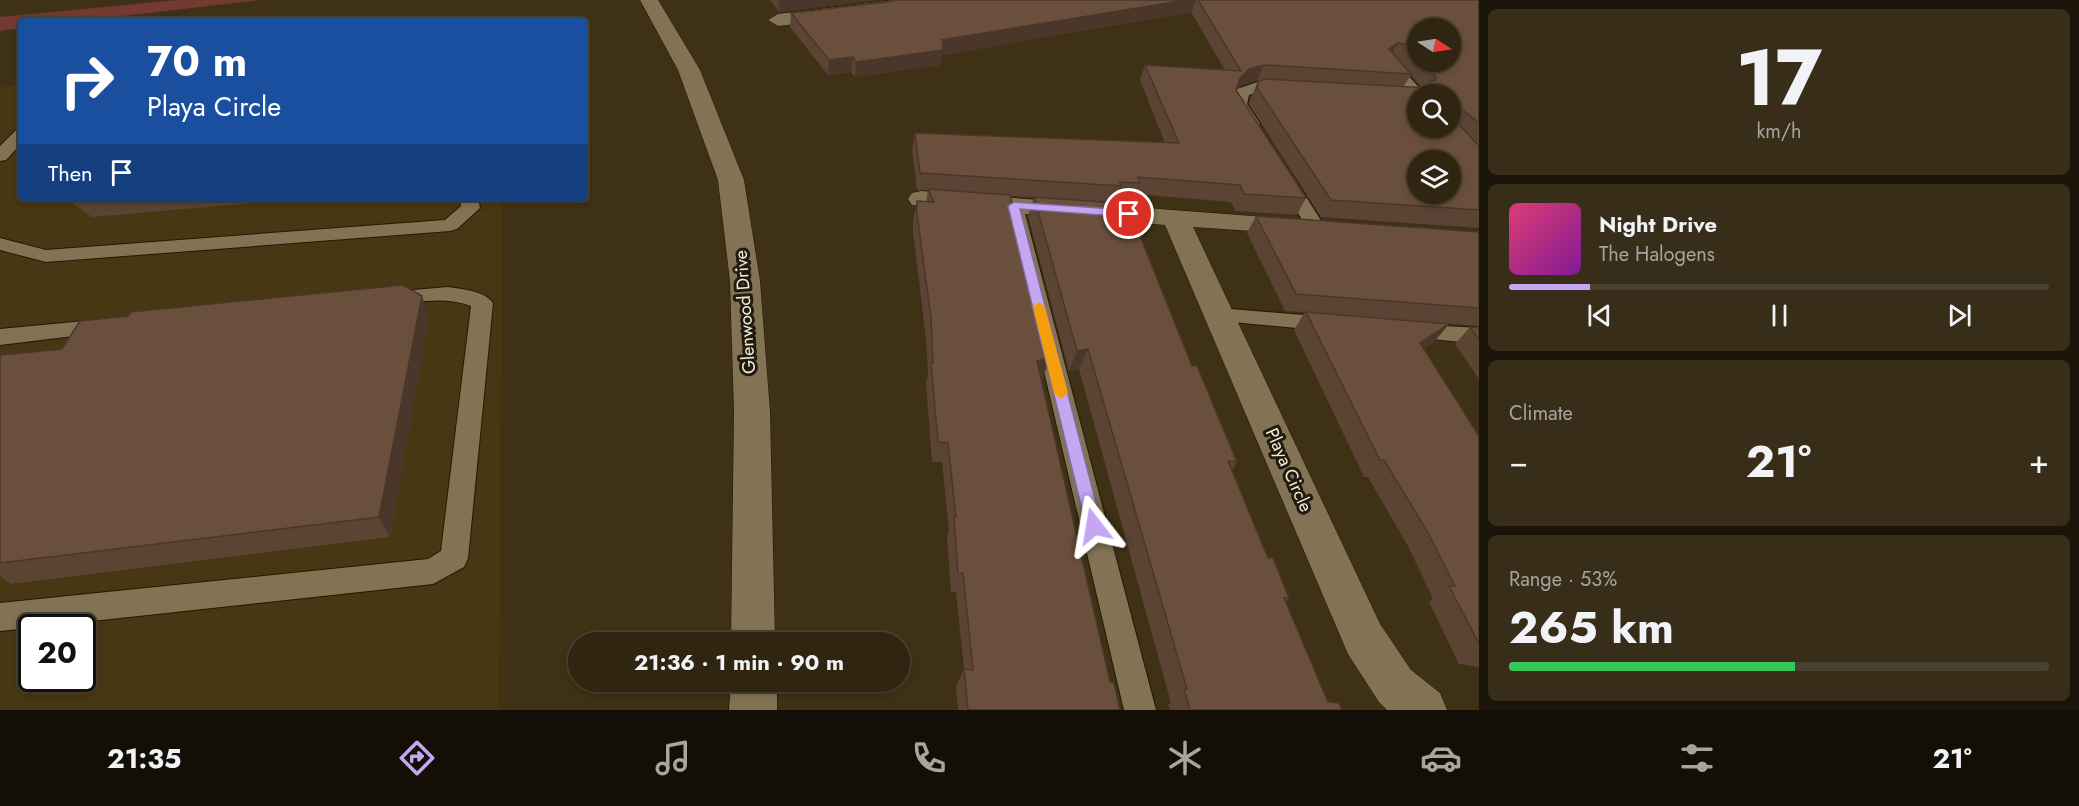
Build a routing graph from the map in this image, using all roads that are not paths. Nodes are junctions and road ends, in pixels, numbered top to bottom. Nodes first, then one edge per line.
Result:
1 (649, 0) edge
2 (922, 0) edge
3 (778, 20) dead end
4 (1390, 64) edge
5 (1408, 84) edge
6 (1303, 90) edge
7 (1395, 96) edge
8 (1407, 96) edge
9 (18, 137) edge
10 (1263, 142) edge
11 (0, 156) edge
12 (1280, 170) edge
13 (921, 199) edge
14 (470, 201) edge
15 (1014, 206) junction
16 (1175, 217) junction
17 (1328, 228) joint
18 (0, 244) edge
19 (368, 301) edge
20 (1219, 315) junction
21 (130, 324) edge
22 (1349, 326) edge
23 (1396, 329) edge
24 (1479, 336) edge
25 (0, 337) edge
26 (0, 617) edge
27 (753, 632) edge
28 (753, 692) edge
29 (753, 710) edge
30 (1140, 710) edge
31 (1423, 710) edge

1 - 27 street, Glenwood Drive
2 - 3 street
4 - 5 lane
6 - 10 lane
7 - 8 lane
9 - 11 lane
12 - 17 lane
13 - 15 street
14 - 18 lane
15 - 16 street
15 - 30 lane
16 - 17 street
16 - 20 street, Playa Circle
19 - 26 lane
20 - 22 lane
20 - 31 street, Playa Circle
21 - 25 lane
23 - 24 lane
28 - 29 street

